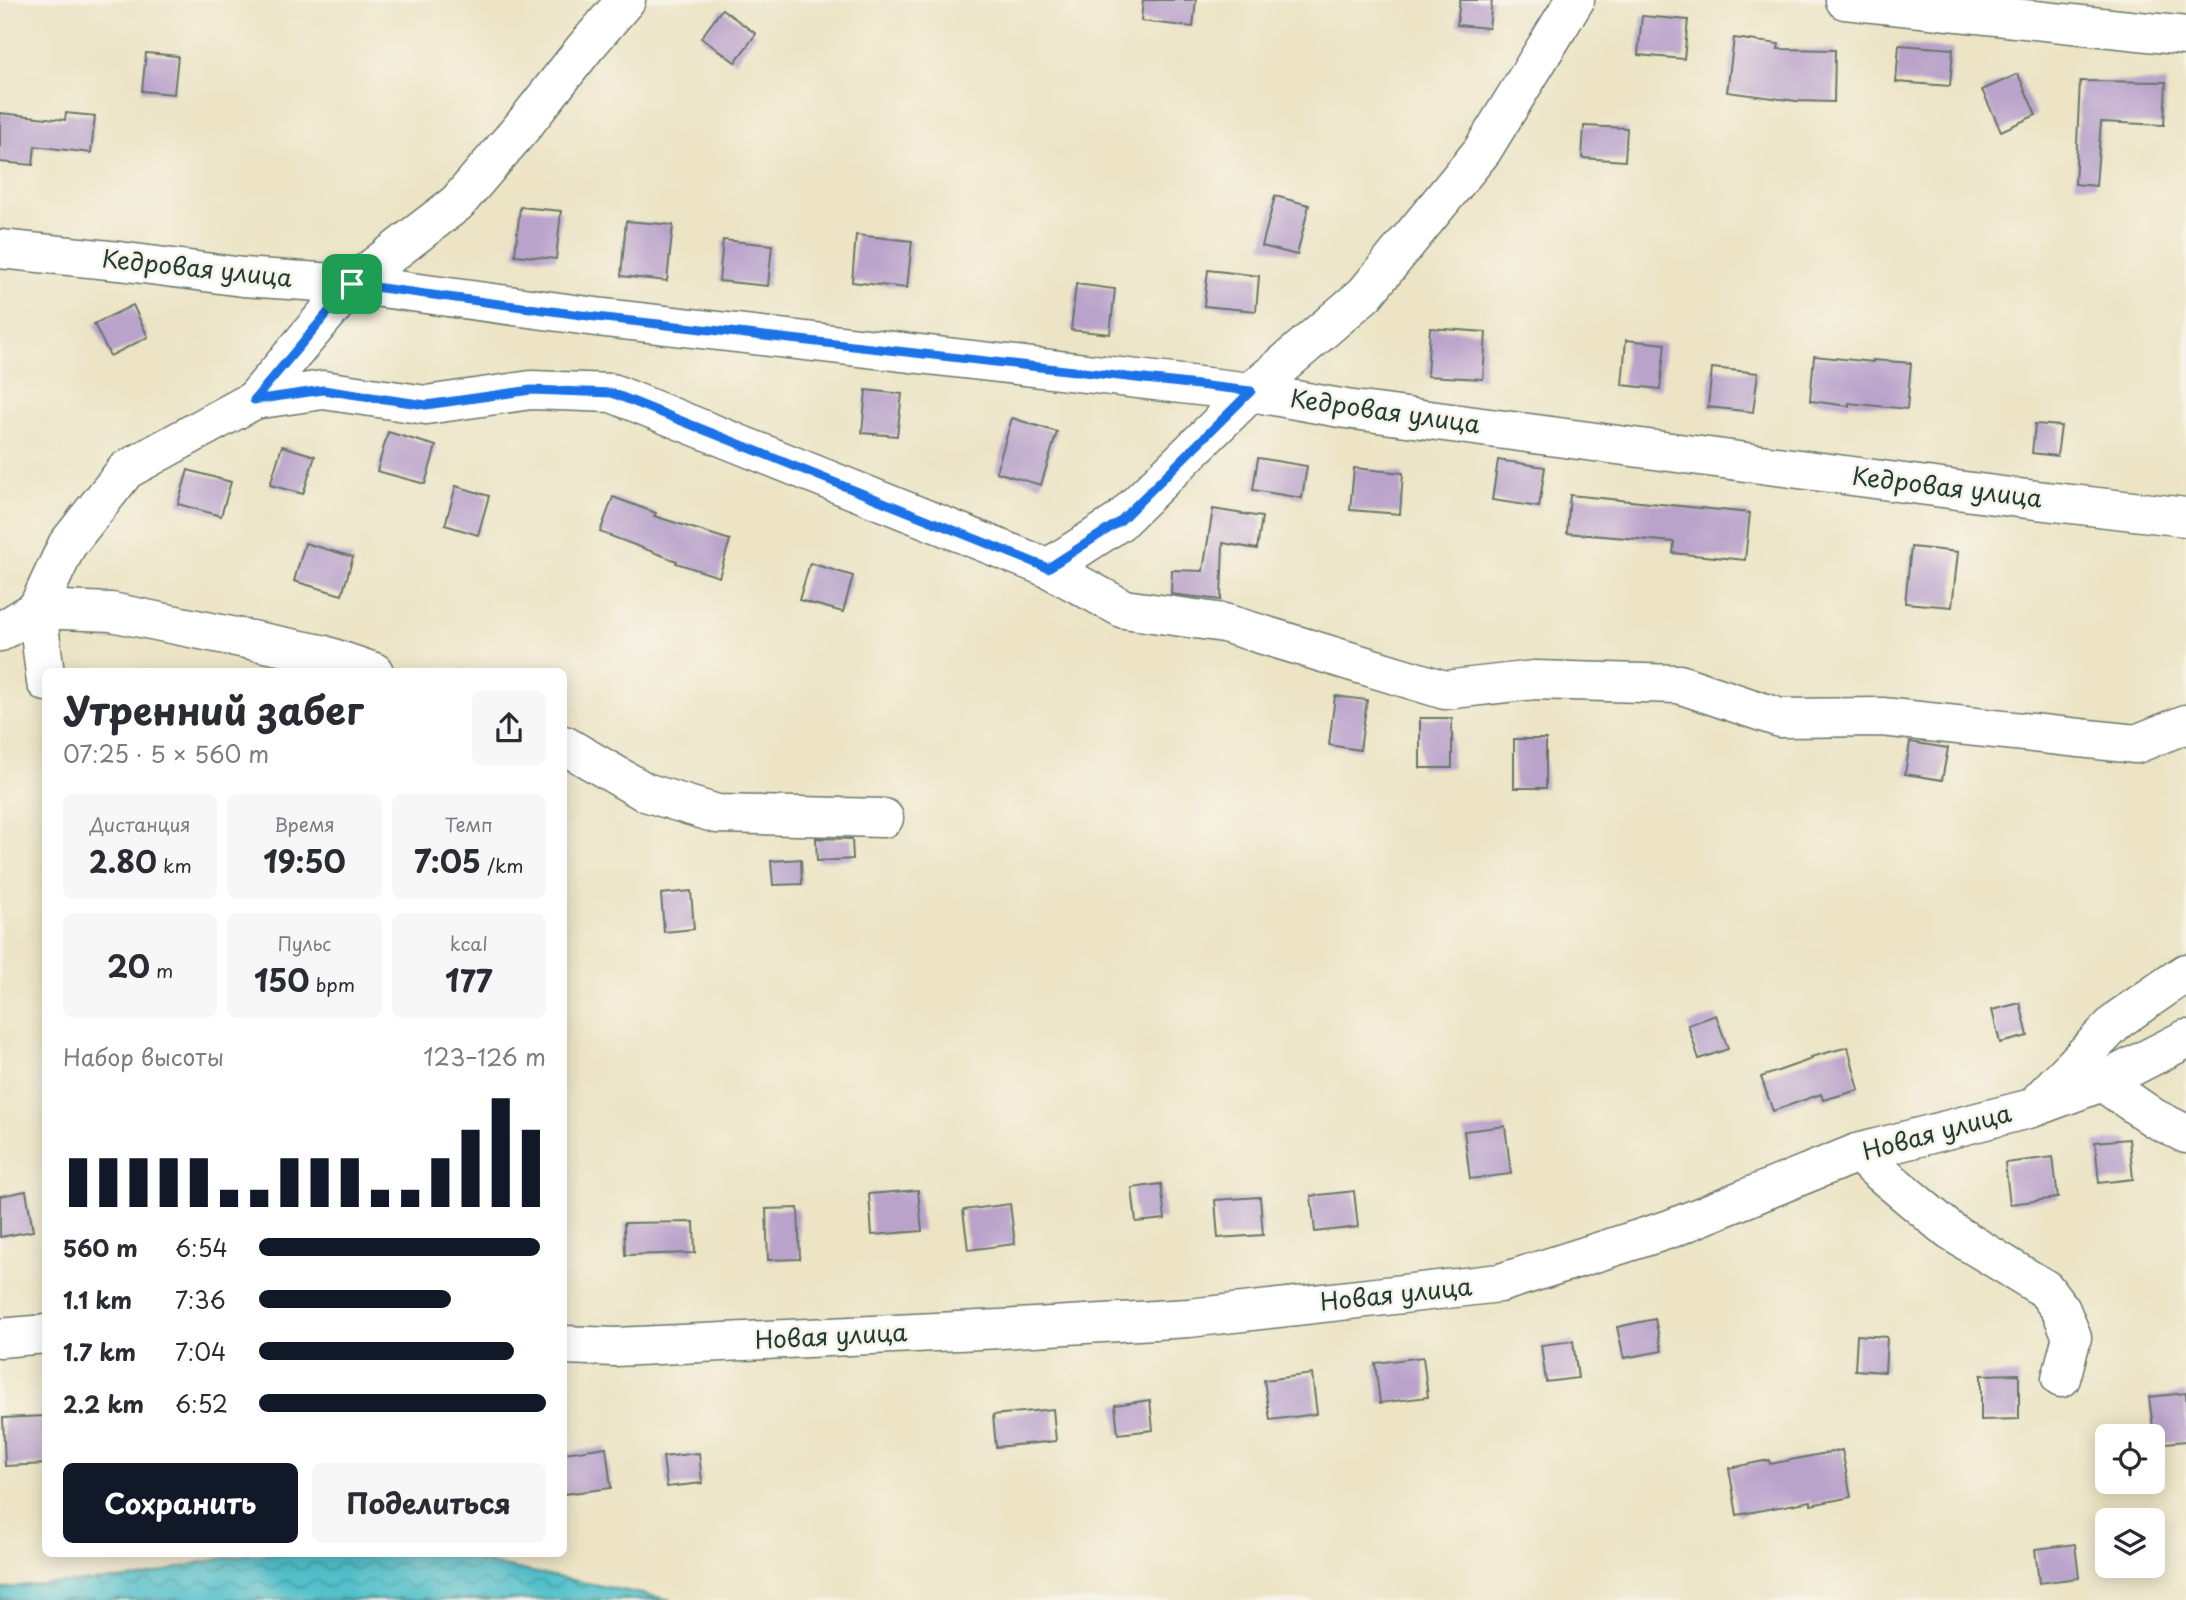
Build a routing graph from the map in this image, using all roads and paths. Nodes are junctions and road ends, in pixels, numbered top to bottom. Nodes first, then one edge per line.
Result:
1 (626, 0) edge
2 (1575, 0) edge
3 (1845, 0) edge
4 (2186, 36) edge
5 (0, 249) edge
6 (352, 284) junction
7 (1251, 391) junction
8 (254, 400) junction
9 (2186, 517) edge
10 (1048, 568) junction
11 (37, 609) junction
12 (0, 632) edge
13 (44, 668) edge
14 (362, 668) edge
15 (2186, 724) edge
16 (567, 747) edge
17 (884, 818) dead end
18 (2186, 973) edge
19 (2186, 1039) edge
20 (2102, 1082) junction
21 (2032, 1108) junction
22 (2186, 1135) edge
23 (1857, 1153) junction
24 (42, 1334) edge
25 (0, 1338) edge
26 (567, 1345) edge
27 (2060, 1378) dead end

1 - 6 street
2 - 7 street
3 - 4 street
5 - 6 street, Кедровая улица
6 - 7 street, Кедровая улица
6 - 8 street
7 - 9 street, Кедровая улица
7 - 10 street
8 - 10 street
8 - 11 street
10 - 15 street
11 - 12 street
11 - 13 street
11 - 14 street
16 - 17 street
18 - 21 street
19 - 20 street, Новая улица
20 - 21 street, Новая улица
20 - 22 street
21 - 23 street, Новая улица
23 - 26 street, Новая улица
23 - 27 street
24 - 25 street

